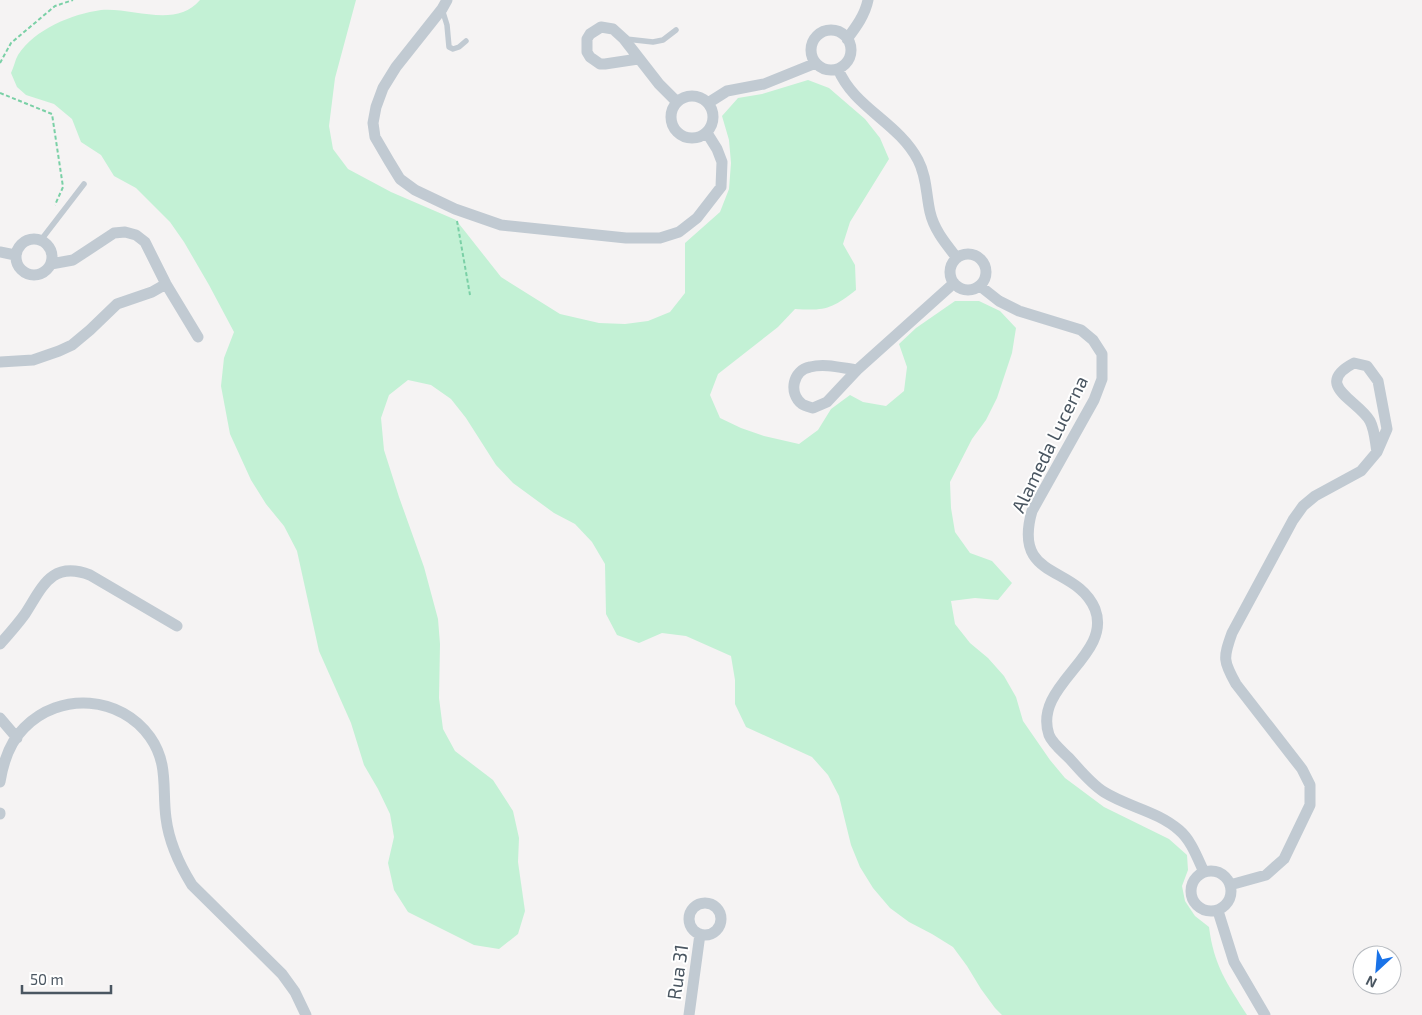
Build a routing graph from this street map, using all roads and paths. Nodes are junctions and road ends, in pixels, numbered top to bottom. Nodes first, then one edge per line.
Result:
1 (73, 0) edge
2 (868, 0) edge
3 (444, 5) edge
4 (676, 30) dead end
5 (624, 39) junction
6 (847, 39) junction
7 (466, 41) dead end
8 (638, 59) junction
9 (0, 63) edge
10 (816, 63) junction
11 (838, 69) junction
12 (0, 92) edge
13 (678, 102) junction
14 (708, 103) junction
15 (707, 133) junction
16 (84, 184) dead end
17 (455, 209) junction
18 (52, 213) dead end
19 (42, 240) junction
20 (0, 252) edge
21 (15, 255) junction
22 (957, 258) junction
23 (51, 264) junction
24 (954, 283) junction
25 (166, 284) junction
26 (980, 286) junction
27 (470, 295) dead end
28 (198, 337) dead end
29 (0, 362) edge
30 (857, 370) junction
31 (1377, 452) junction
32 (177, 626) dead end
33 (0, 644) edge
34 (0, 718) edge
35 (16, 738) junction
36 (0, 782) edge
37 (1204, 872) junction
38 (1230, 885) junction
39 (1218, 911) junction
40 (700, 934) dead end
41 (306, 1015) edge
42 (689, 1015) edge
43 (1265, 1015) edge

1 - 9 path
2 - 6 street
3 - 7 lane
3 - 17 street
4 - 5 lane
5 - 8 street
5 - 8 street
6 - 10 street
6 - 11 street
8 - 13 street
10 - 11 street
10 - 14 street
11 - 22 street
12 - 18 path
13 - 14 street
13 - 15 street
14 - 15 street
15 - 17 street
16 - 19 lane
17 - 27 path
19 - 21 street
19 - 23 street
20 - 21 street
21 - 23 street
22 - 24 street
22 - 26 street
23 - 25 street
24 - 26 street
24 - 30 street
25 - 28 street
25 - 29 street
26 - 37 street, Alameda Lucerna
30 - 30 street
31 - 31 street
31 - 38 street
32 - 33 street
34 - 35 street
35 - 36 street
35 - 41 street
37 - 38 street
37 - 39 street
38 - 39 street
39 - 43 street
40 - 42 street, Rua 31

